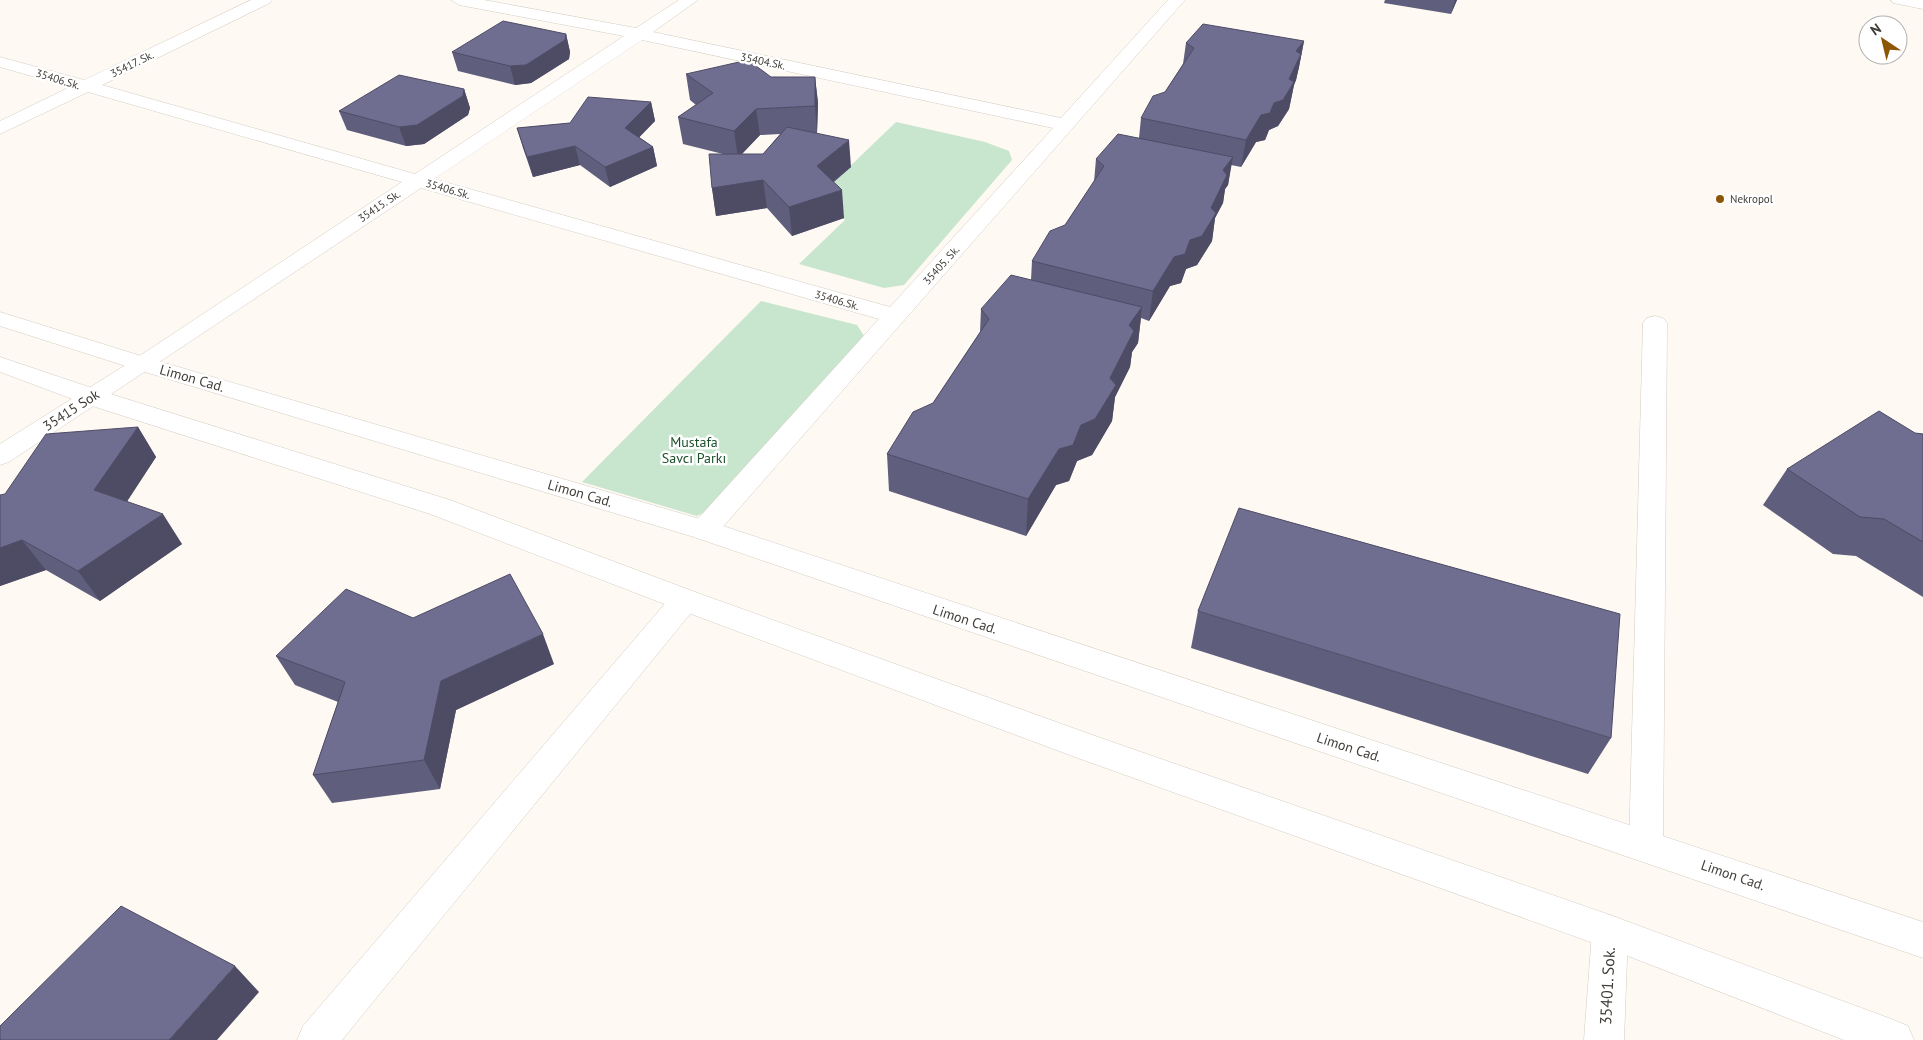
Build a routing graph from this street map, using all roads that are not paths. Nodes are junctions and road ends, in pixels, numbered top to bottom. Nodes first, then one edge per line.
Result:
1 (264, 0) edge
2 (459, 0) edge
3 (690, 0) edge
4 (1177, 0) edge
5 (1899, 0) edge
6 (1923, 4) edge
7 (638, 34) junction
8 (0, 62) edge
9 (85, 87) junction
10 (1066, 125) junction
11 (0, 128) edge
12 (418, 180) junction
13 (895, 316) junction
14 (0, 319) edge
15 (1655, 323) dead end
16 (0, 364) edge
17 (143, 364) junction
18 (92, 397) junction
19 (0, 456) edge
20 (704, 530) junction
21 (685, 600) junction
22 (1646, 846) junction
23 (1610, 932) junction
24 (1923, 940) edge
25 (317, 1040) edge
26 (1604, 1040) edge
27 (1894, 1040) edge

1 - 9 street, 35417. Sk.
2 - 7 street, 35404.Sk.
3 - 7 street, 35415. Sk.
4 - 10 street, 35405. Sk.
5 - 6 street
7 - 10 street, 35404.Sk.
7 - 12 street, 35415. Sk.
8 - 9 street, 35406.Sk.
9 - 11 street, 35417. Sk.
9 - 12 street, 35406.Sk.
10 - 13 street, 35405. Sk.
12 - 13 street, 35406.Sk.
12 - 17 street, 35415. Sk.
13 - 20 street, 35405. Sk.
14 - 17 street, Limon Cad.
15 - 22 street
16 - 18 street
17 - 18 street, 35415 Sok
17 - 20 street, Limon Cad.
18 - 19 street, 35415 Sok
18 - 21 street
20 - 22 street, Limon Cad.
21 - 23 street
21 - 25 street
22 - 24 street, Limon Cad.
23 - 26 street, 35401. Sok.
23 - 27 street

